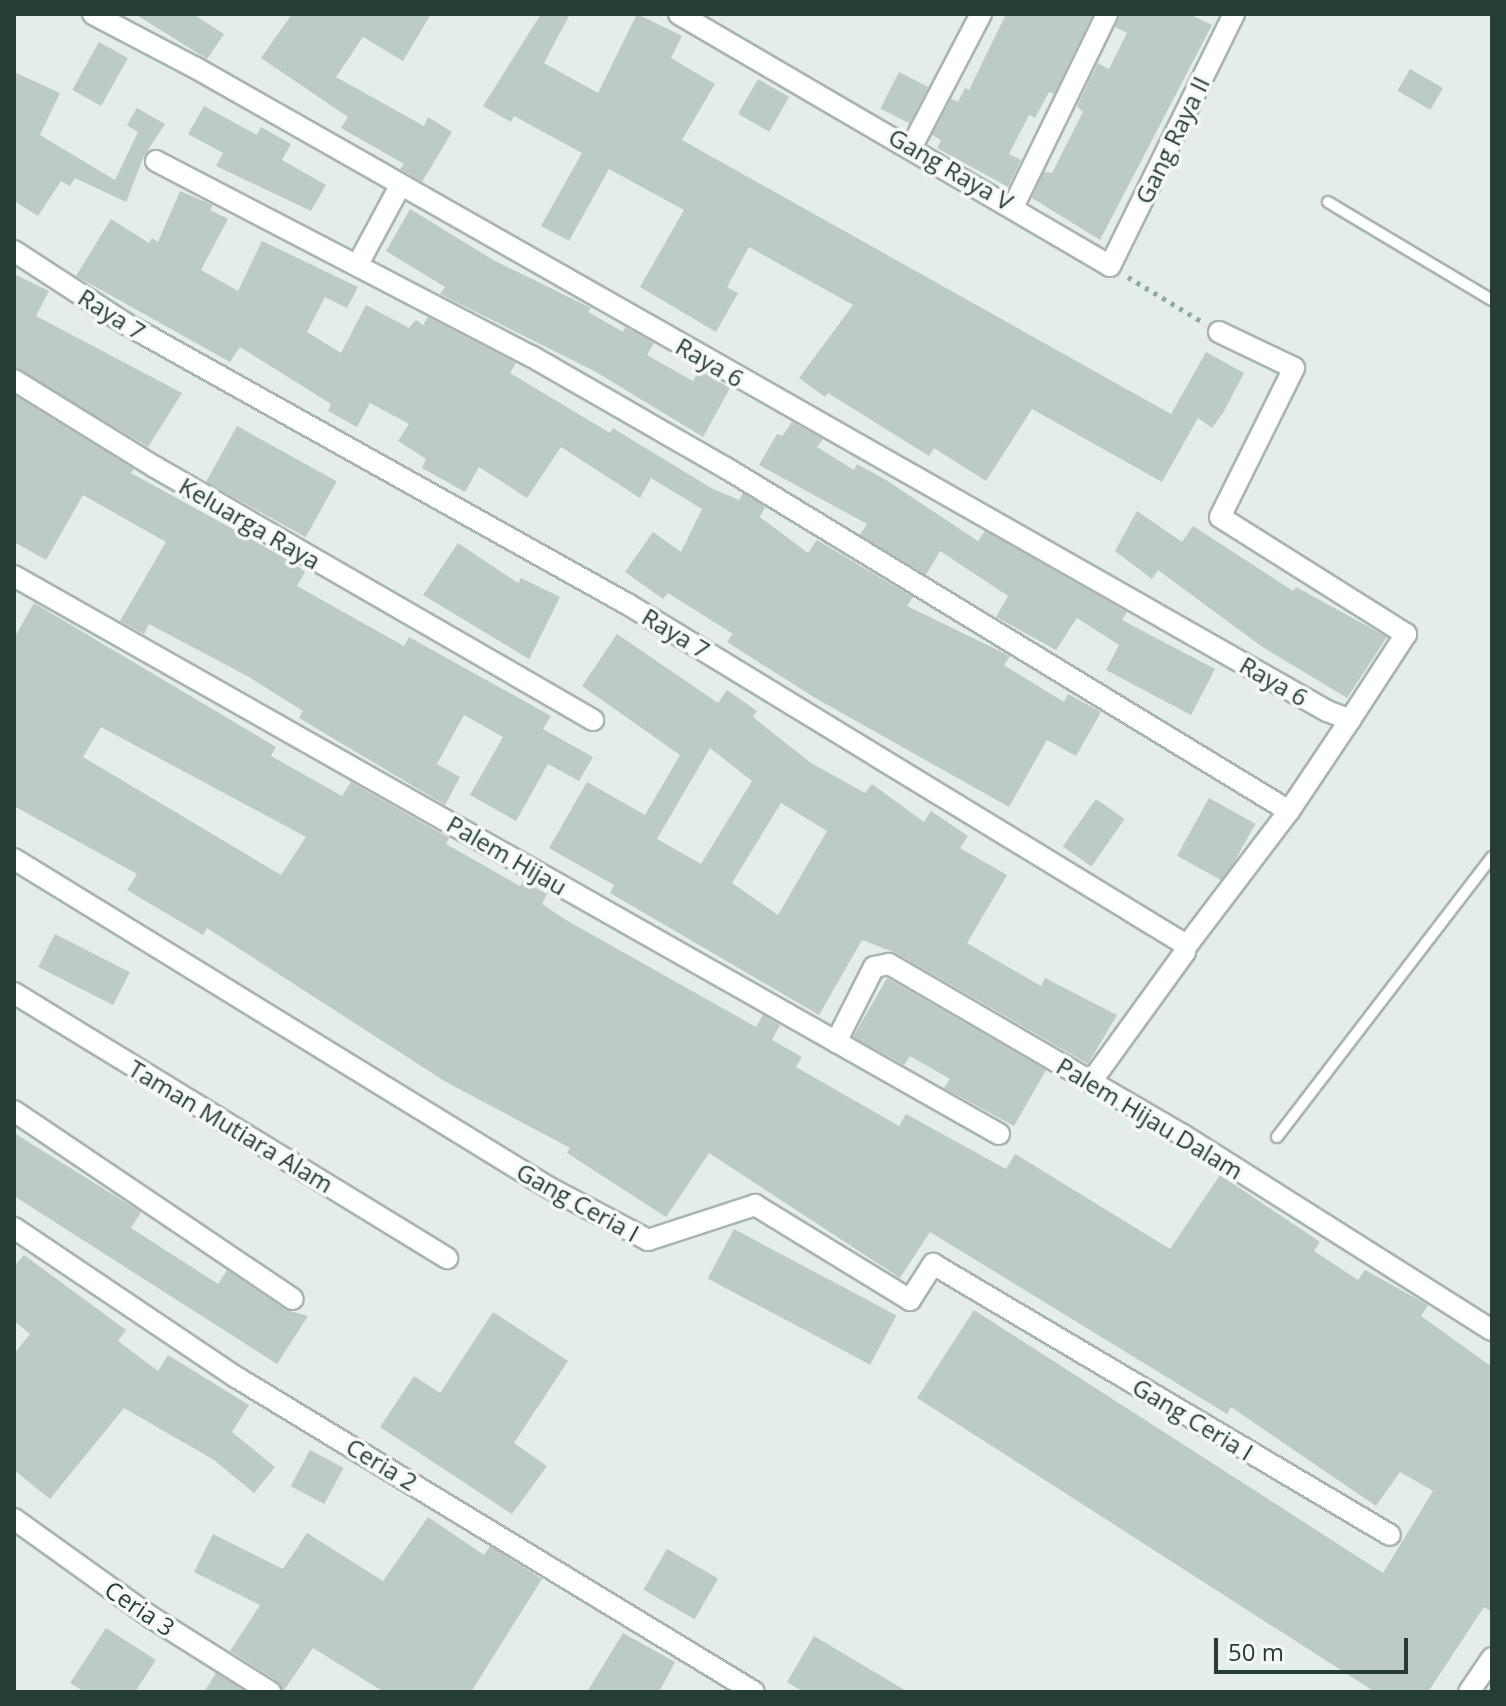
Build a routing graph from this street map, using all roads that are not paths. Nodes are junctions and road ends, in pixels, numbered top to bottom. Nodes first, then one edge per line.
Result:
1 (93, 14) edge
2 (679, 14) edge
3 (981, 14) edge
4 (1107, 14) edge
5 (1234, 14) edge
6 (912, 146) junction
7 (156, 161) dead end
8 (400, 186) junction
9 (1328, 202) dead end
10 (1014, 205) junction
11 (14, 251) edge
12 (358, 264) junction
13 (1110, 266) joint
14 (1492, 300) edge
15 (1219, 332) road end
16 (14, 380) edge
17 (14, 576) edge
18 (593, 720) dead end
19 (1350, 720) junction
20 (1289, 811) junction
21 (1492, 857) edge
22 (14, 859) edge
23 (1185, 948) junction
24 (14, 993) edge
25 (836, 1042) junction
26 (1091, 1082) junction
27 (14, 1111) edge
28 (999, 1134) dead end
29 (1277, 1137) dead end
30 (14, 1228) edge
31 (447, 1258) dead end
32 (293, 1299) dead end
33 (1492, 1330) edge
34 (14, 1519) edge
35 (1390, 1535) dead end
36 (1492, 1658) edge
37 (270, 1692) edge
38 (754, 1692) edge
39 (1469, 1692) edge

1 - 8 street, Raya 6
2 - 6 street, Gang Raya V
3 - 6 street
4 - 10 street
5 - 13 street, Gang Raya II
6 - 10 street, Gang Raya V
7 - 12 street
8 - 12 street
8 - 19 street, Raya 6
9 - 14 lane
10 - 13 street, Gang Raya V
11 - 23 street, Raya 7
12 - 20 street
15 - 19 street
16 - 18 street, Keluarga Raya
17 - 25 street, Palem Hijau
19 - 20 street
20 - 23 street
21 - 29 lane
22 - 35 street, Gang Ceria I
23 - 26 street
24 - 31 street, Taman Mutiara Alam
25 - 26 street, Palem Hijau Dalam
25 - 28 street, Palem Hijau
26 - 33 street, Palem Hijau Dalam
27 - 32 street
30 - 38 street, Ceria 2
34 - 37 street, Ceria 3
36 - 39 street

